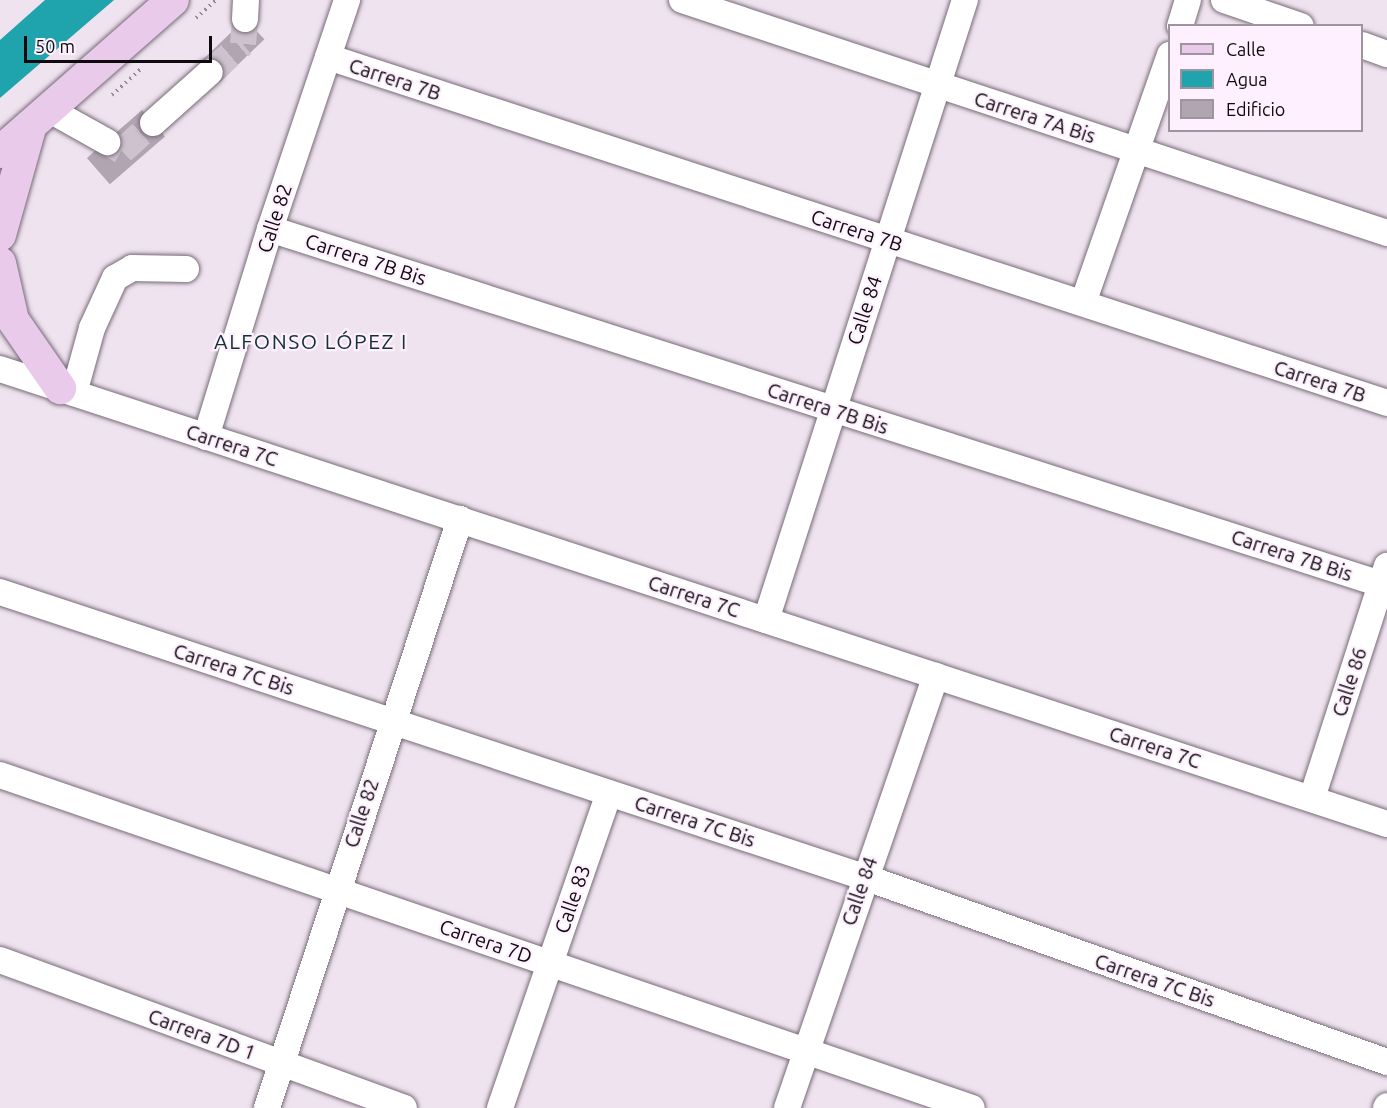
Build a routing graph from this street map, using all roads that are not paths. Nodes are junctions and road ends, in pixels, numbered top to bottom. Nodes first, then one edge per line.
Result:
1 (173, 0) edge
2 (347, 0) edge
3 (682, 0) edge
4 (965, 0) edge
5 (1188, 0) edge
6 (1224, 0) edge
7 (1180, 24) edge
8 (1295, 24) edge
9 (1363, 45) edge
10 (1387, 54) edge
11 (328, 57) junction
12 (1168, 61) edge
13 (210, 72) tunnel mouth
14 (938, 85) junction
15 (40, 117) junction
16 (153, 123) tunnel mouth
17 (107, 142) tunnel mouth
18 (1137, 151) junction
19 (0, 152) edge
20 (270, 229) junction
21 (1387, 234) edge
22 (0, 235) edge
23 (887, 240) junction
24 (0, 263) edge
25 (186, 269) dead end
26 (1083, 303) junction
27 (0, 369) edge
28 (67, 391) junction
29 (1387, 403) edge
30 (832, 409) junction
31 (206, 436) junction
32 (460, 519) junction
33 (1385, 579) edge
34 (0, 592) edge
35 (766, 620) junction
36 (936, 676) junction
37 (391, 721) junction
38 (0, 775) edge
39 (609, 793) junction
40 (1312, 798) junction
41 (1387, 824) edge
42 (864, 877) junction
43 (336, 890) junction
44 (0, 960) edge
45 (550, 963) junction
46 (806, 1050) junction
47 (1387, 1062) edge
48 (281, 1063) junction
49 (267, 1108) edge
50 (404, 1108) edge
51 (500, 1108) edge
52 (788, 1108) edge
53 (972, 1108) edge

1 - 15 main road
2 - 11 street, Calle 82
3 - 14 street, Carrera 7A Bis
4 - 14 street, Calle 84
5 - 7 street
6 - 8 street
9 - 10 street
11 - 20 street, Calle 82
11 - 23 street, Carrera 7B
12 - 18 street
13 - 16 street
14 - 18 street, Carrera 7A Bis
14 - 23 street, Calle 84
15 - 17 street
15 - 19 main road
15 - 22 main road
18 - 21 street, Carrera 7A Bis
18 - 26 street
20 - 30 street, Carrera 7B Bis
20 - 31 street, Calle 82
23 - 26 street, Carrera 7B
23 - 30 street, Calle 84
24 - 28 main road
25 - 28 street
26 - 29 street, Carrera 7B
27 - 28 street, Carrera 7C
28 - 31 street, Carrera 7C
30 - 33 street, Carrera 7B Bis
30 - 35 street, Calle 84
31 - 32 street, Carrera 7C
32 - 35 street, Carrera 7C
32 - 37 street, Calle 82
33 - 40 street, Calle 86
34 - 37 street, Carrera 7C Bis
35 - 36 street, Carrera 7C
36 - 40 street, Carrera 7C
36 - 42 street, Calle 84
37 - 39 street, Carrera 7C Bis
37 - 43 street, Calle 82
38 - 43 street, Carrera 7D
39 - 42 street, Carrera 7C Bis
39 - 45 street, Calle 83
40 - 41 street, Carrera 7C
42 - 46 street, Calle 84
42 - 47 street, Carrera 7C Bis
43 - 45 street, Carrera 7D
43 - 48 street, Calle 82
44 - 48 street, Carrera 7D 1
45 - 46 street, Carrera 7D
45 - 51 street, Calle 83
46 - 52 street, Calle 84
46 - 53 street, Carrera 7D
48 - 49 street, Calle 82
48 - 50 street, Carrera 7D 1

